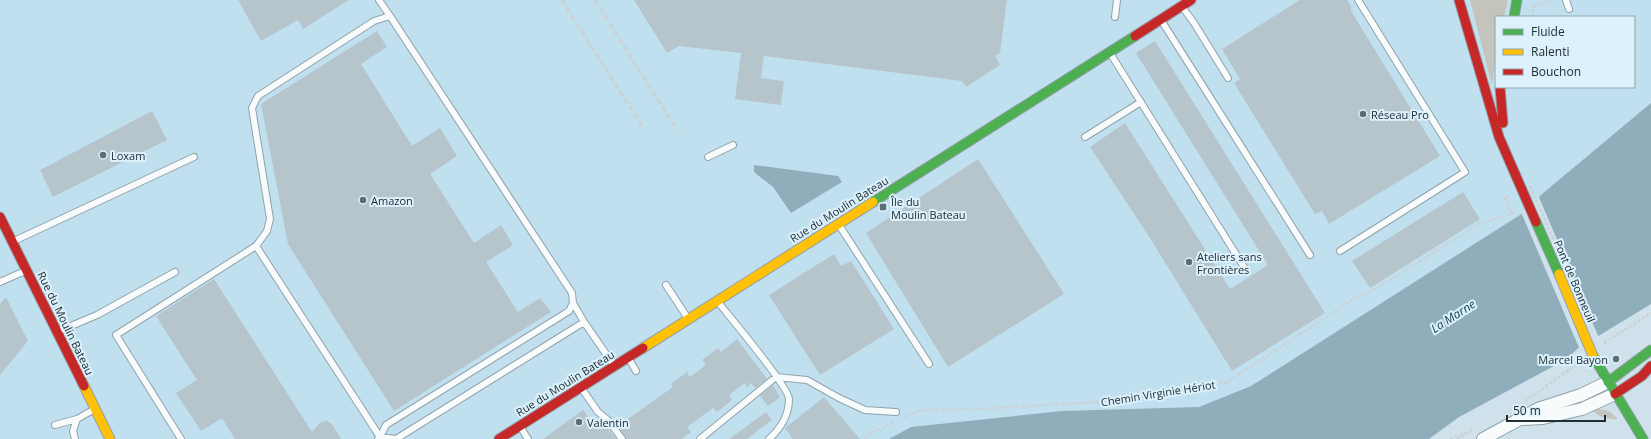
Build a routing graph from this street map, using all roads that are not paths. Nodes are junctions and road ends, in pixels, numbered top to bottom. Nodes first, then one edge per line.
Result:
1 (379, 0) edge
2 (1116, 0) edge
3 (1191, 0) edge
4 (1358, 0) edge
5 (1459, 0) edge
6 (1517, 0) edge
7 (1566, 0) edge
8 (1179, 3) edge
9 (1569, 9) dead end
10 (390, 16) junction
11 (1115, 16) dead end
12 (1514, 16) edge
13 (1161, 19) junction
14 (1110, 51) junction
15 (1228, 78) dead end
16 (1500, 88) edge
17 (1141, 102) junction
18 (1085, 137) dead end
19 (733, 145) dead end
20 (194, 157) dead end
21 (708, 157) dead end
22 (1522, 189) junction
23 (0, 217) edge
24 (839, 224) junction
25 (12, 242) junction
26 (256, 246) junction
27 (1340, 251) dead end
28 (1310, 255) dead end
29 (1244, 267) dead end
30 (26, 270) junction
31 (175, 272) dead end
32 (0, 282) edge
33 (666, 284) dead end
34 (717, 300) junction
35 (573, 303) junction
36 (688, 319) junction
37 (584, 322) junction
38 (57, 332) junction
39 (1651, 350) edge
40 (628, 358) junction
41 (929, 364) dead end
42 (614, 366) junction
43 (1651, 366) edge
44 (636, 371) dead end
45 (776, 377) junction
46 (1608, 382) junction
47 (581, 388) junction
48 (1615, 394) junction
49 (95, 409) junction
50 (896, 412) dead end
51 (77, 419) junction
52 (1517, 420) junction
53 (55, 425) dead end
54 (520, 426) junction
55 (380, 438) edge
56 (75, 439) edge
57 (110, 439) edge
58 (181, 439) edge
59 (500, 439) edge
60 (528, 439) edge
61 (622, 439) edge
62 (700, 439) edge
63 (769, 439) edge
64 (1484, 439) edge
65 (1643, 439) edge

1 - 10 lane
2 - 11 lane
3 - 8 street, Rue du Moulin Bateau
4 - 27 lane
5 - 22 street
6 - 12 street
7 - 9 lane
8 - 13 street, Rue du Moulin Bateau
8 - 15 lane
10 - 26 lane
10 - 35 lane
13 - 14 street, Rue du Moulin Bateau
13 - 28 lane
14 - 17 lane
14 - 24 street, Rue du Moulin Bateau
16 - 22 street
17 - 18 lane
17 - 29 lane
19 - 21 lane
20 - 25 lane
22 - 46 street, Pont de Bonneuil, bridge
23 - 25 street, Rue du Moulin Bateau
24 - 34 street, Rue du Moulin Bateau
24 - 41 lane
25 - 30 street, Rue du Moulin Bateau
26 - 55 lane
26 - 58 lane
30 - 32 lane
30 - 38 street, Rue du Moulin Bateau
31 - 38 lane
33 - 36 lane
34 - 36 street, Rue du Moulin Bateau
34 - 45 lane
35 - 37 lane
35 - 55 lane
36 - 40 street, Rue du Moulin Bateau
37 - 42 lane
37 - 55 lane
38 - 49 street, Rue du Moulin Bateau
39 - 46 street
40 - 42 street, Rue du Moulin Bateau
40 - 44 lane
42 - 47 street, Rue du Moulin Bateau
43 - 48 street
45 - 50 lane
45 - 62 lane
45 - 63 lane
46 - 48 street, Pont de Bonneuil
46 - 52 street
47 - 54 street, Rue du Moulin Bateau
47 - 61 lane
48 - 52 street
48 - 65 street, Pont de Bonneuil
49 - 51 lane
49 - 57 street, Rue du Moulin Bateau
51 - 53 lane
51 - 56 lane
52 - 64 street
54 - 59 street, Rue du Moulin Bateau
54 - 60 lane

